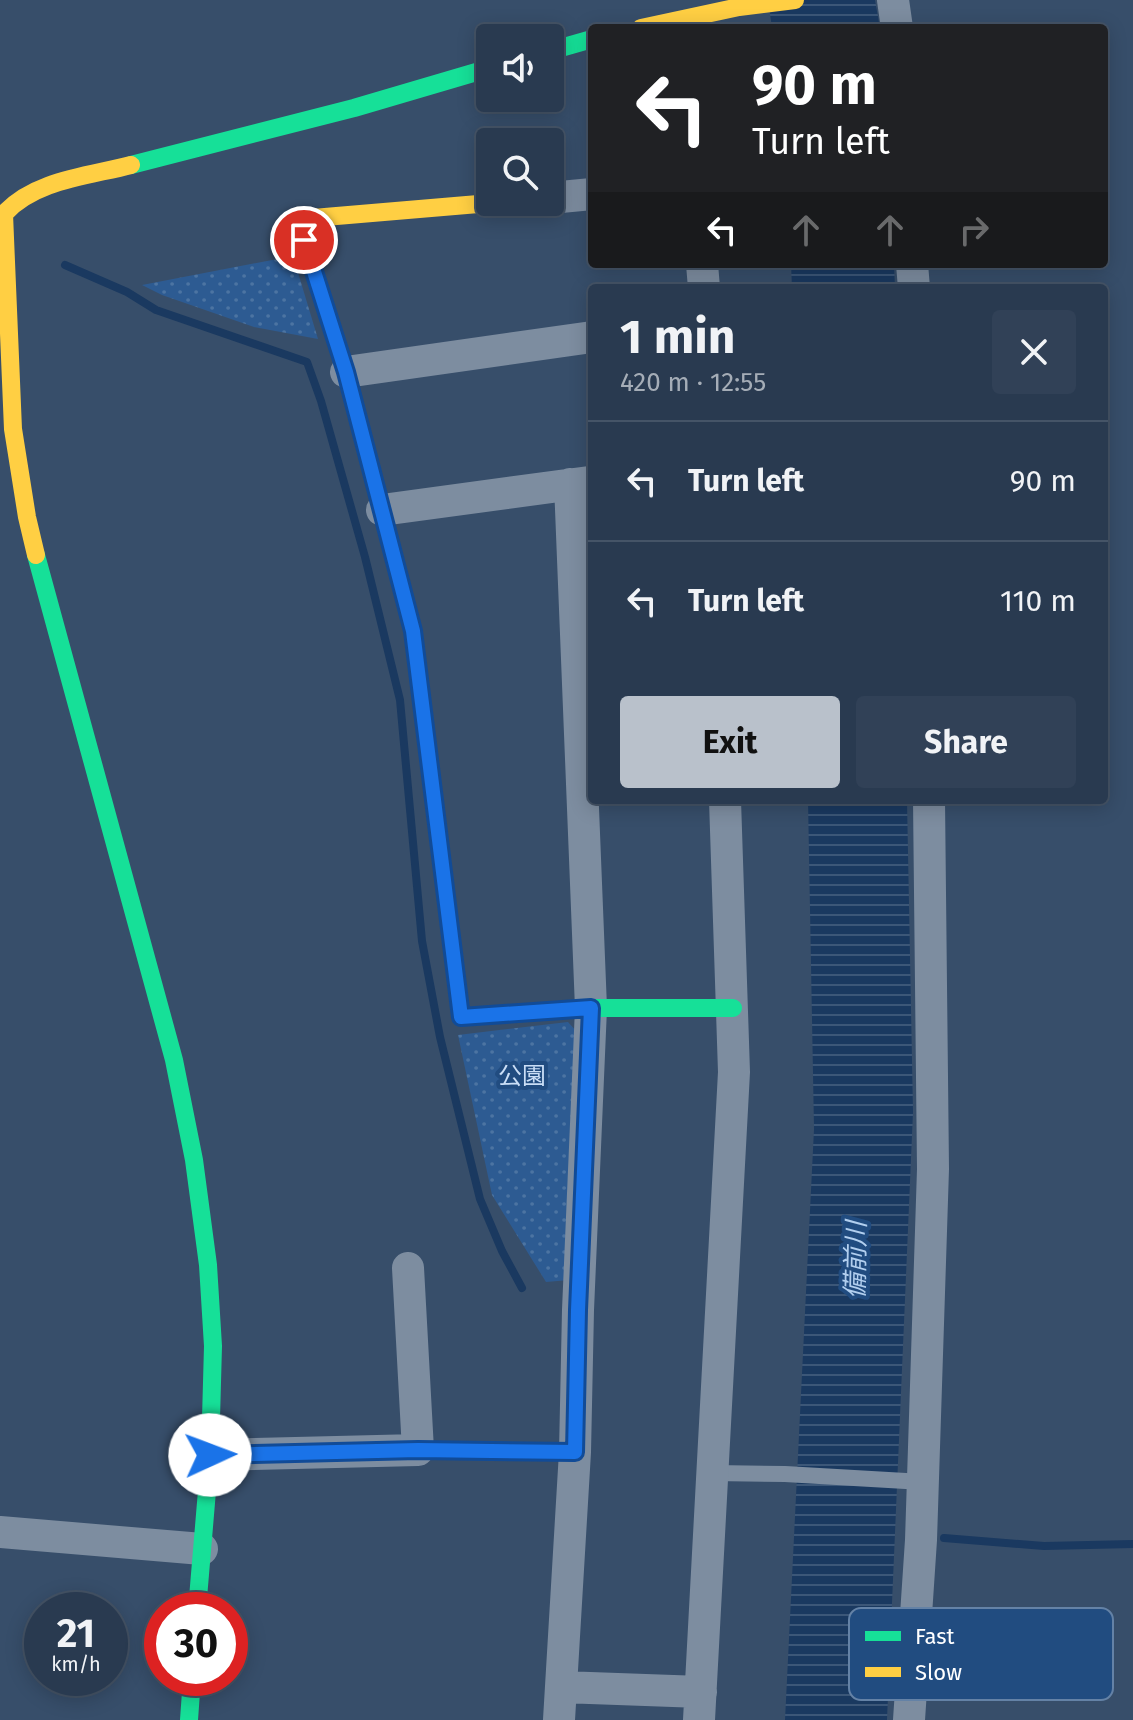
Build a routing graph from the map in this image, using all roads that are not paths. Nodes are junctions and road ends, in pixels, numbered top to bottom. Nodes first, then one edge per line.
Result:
1 (795, 0) edge
2 (893, 0) edge
3 (743, 4) edge
4 (676, 24) edge
5 (896, 24) edge
6 (588, 40) edge
7 (564, 47) edge
8 (476, 72) edge
9 (588, 194) edge
10 (564, 197) edge
11 (476, 204) edge
12 (2, 213) edge
13 (4, 311) edge
14 (588, 338) edge
15 (346, 372) junction
16 (581, 483) edge
17 (382, 510) junction
18 (725, 804) edge
19 (929, 804) edge
20 (591, 1008) junction
21 (733, 1008) junction
22 (408, 1268) dead end
23 (418, 1450) junction
24 (575, 1452) junction
25 (210, 1455) junction
26 (713, 1473) junction
27 (917, 1482) junction
28 (0, 1532) edge
29 (202, 1549) junction
30 (198, 1592) edge
31 (913, 1608) edge
32 (562, 1687) junction
33 (191, 1696) edge
34 (910, 1700) edge
35 (700, 1706) edge
36 (189, 1720) edge
37 (559, 1720) edge
38 (909, 1720) edge

1 - 3 street
2 - 5 street
3 - 4 street
6 - 7 street
8 - 12 street
9 - 10 street
11 - 15 street
12 - 13 street
13 - 25 street
14 - 15 street
15 - 17 street
16 - 17 street
16 - 20 street
17 - 20 street
18 - 21 street
19 - 27 street
20 - 21 street
20 - 24 street
21 - 26 street
22 - 23 street
23 - 24 lane
23 - 25 street
24 - 32 street
25 - 29 street
26 - 27 lane
26 - 35 street
27 - 31 street
28 - 29 street
29 - 30 street
32 - 35 street
32 - 37 street
33 - 36 street
34 - 38 street

